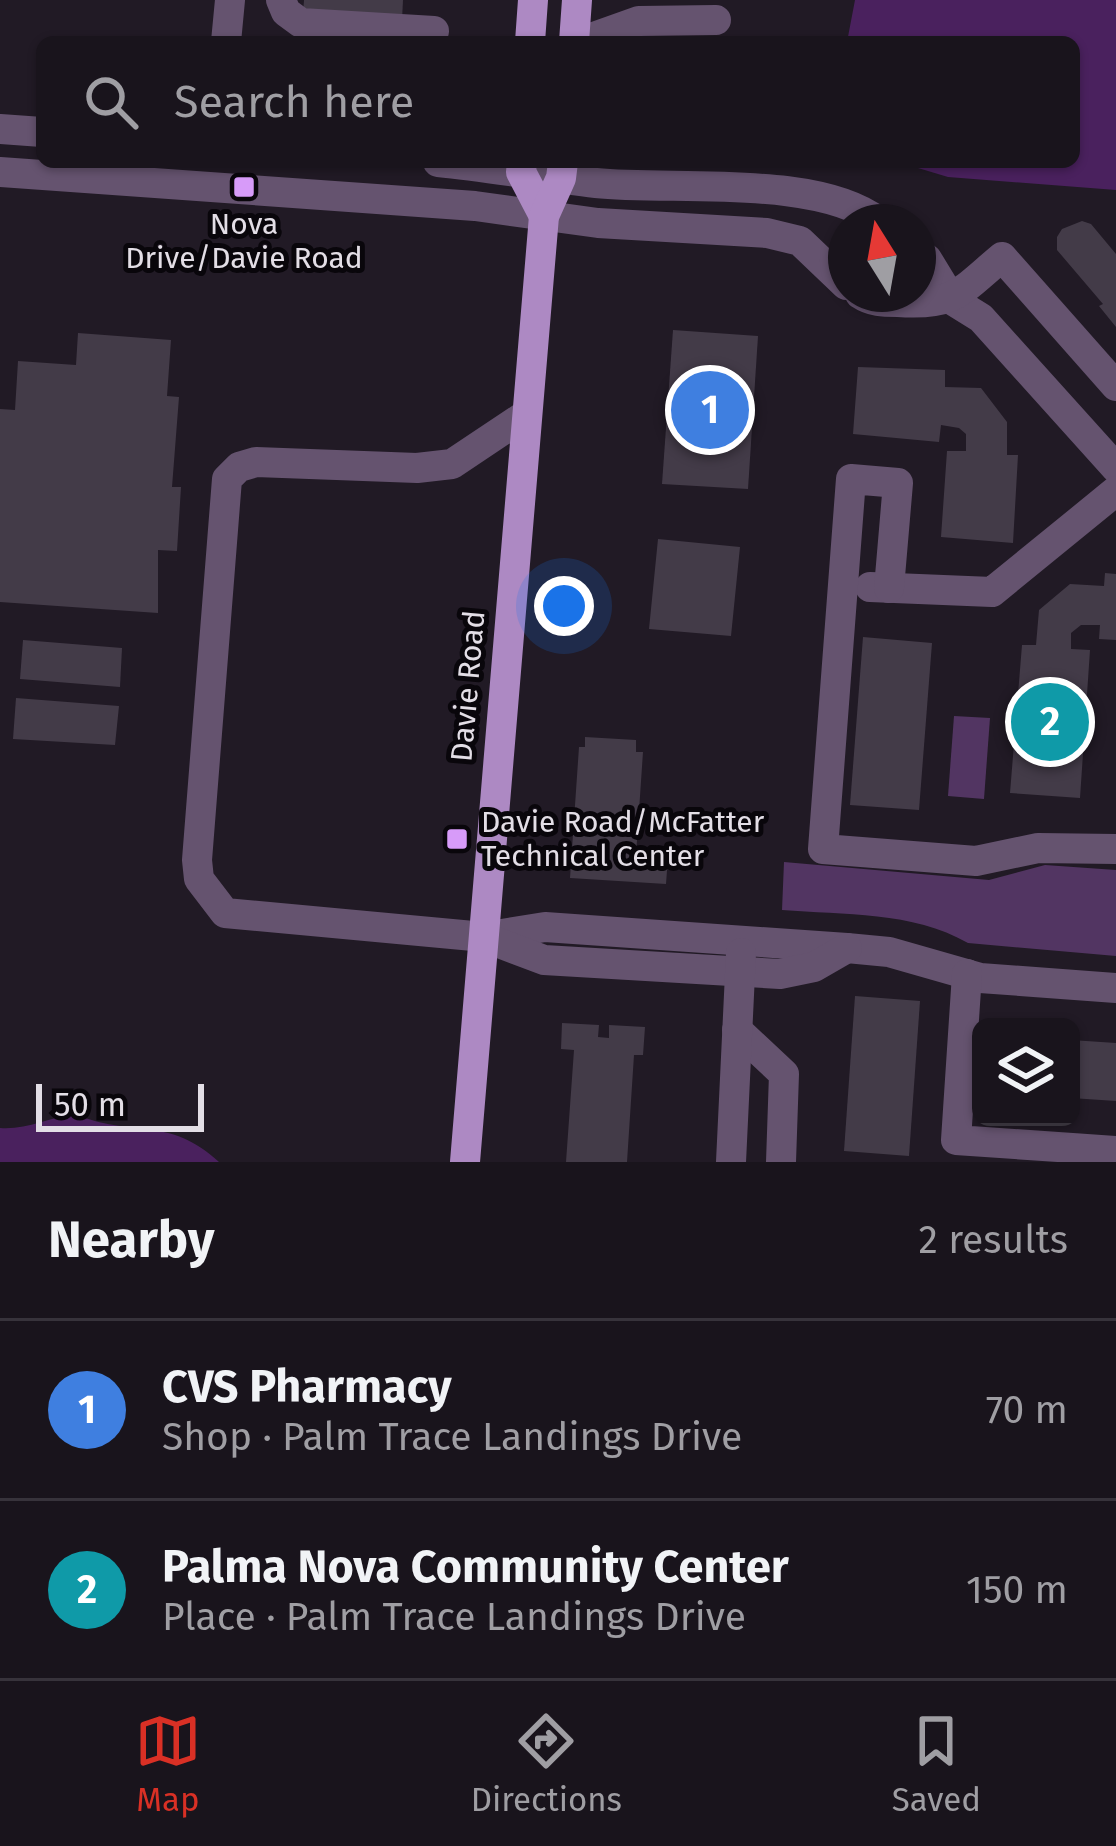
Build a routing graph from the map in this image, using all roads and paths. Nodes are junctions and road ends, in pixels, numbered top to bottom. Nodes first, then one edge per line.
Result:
1 (230, 0) edge
2 (281, 0) edge
3 (532, 0) edge
4 (578, 0) edge
5 (640, 11) edge
6 (716, 21) edge
7 (434, 31) dead end
8 (227, 36) edge
9 (530, 36) edge
10 (577, 36) edge
11 (589, 36) edge
12 (0, 129) edge
13 (36, 132) edge
14 (522, 168) edge
15 (562, 170) edge
16 (0, 172) edge
17 (771, 176) edge
18 (841, 204) edge
19 (544, 216) junction
20 (767, 233) junction
21 (828, 268) edge
22 (936, 274) edge
23 (952, 300) junction
24 (936, 301) edge
25 (1079, 344) junction
26 (1035, 380) junction
27 (1116, 386) edge
28 (526, 414) junction
29 (1116, 468) edge
30 (1116, 491) edge
31 (843, 584) junction
32 (889, 589) junction
33 (1116, 848) edge
34 (484, 937) junction
35 (741, 956) junction
36 (967, 974) junction
37 (1116, 988) edge
38 (737, 1030) junction
39 (733, 1123) junction
40 (782, 1125) junction
41 (1116, 1151) edge
42 (465, 1162) edge
43 (731, 1162) edge
44 (781, 1162) edge

1 - 8 street
2 - 7 street
3 - 9 main road
4 - 10 main road
5 - 6 street
5 - 11 street
12 - 13 street
14 - 19 main road
15 - 17 street
15 - 19 main road, Davie Road
16 - 19 street
17 - 18 street
17 - 20 street
19 - 20 street
19 - 28 main road, Davie Road
20 - 21 street
22 - 23 street
23 - 24 street
23 - 25 street
23 - 26 street
25 - 26 street
25 - 27 street
26 - 29 street
28 - 34 main road, Davie Road
28 - 34 street
30 - 32 street
31 - 32 street
31 - 32 street
31 - 33 street
34 - 35 street
34 - 42 main road, Davie Road
35 - 36 street
35 - 38 street
36 - 37 street
36 - 41 street
38 - 39 street
38 - 40 street
39 - 40 street
39 - 43 street
40 - 44 street

